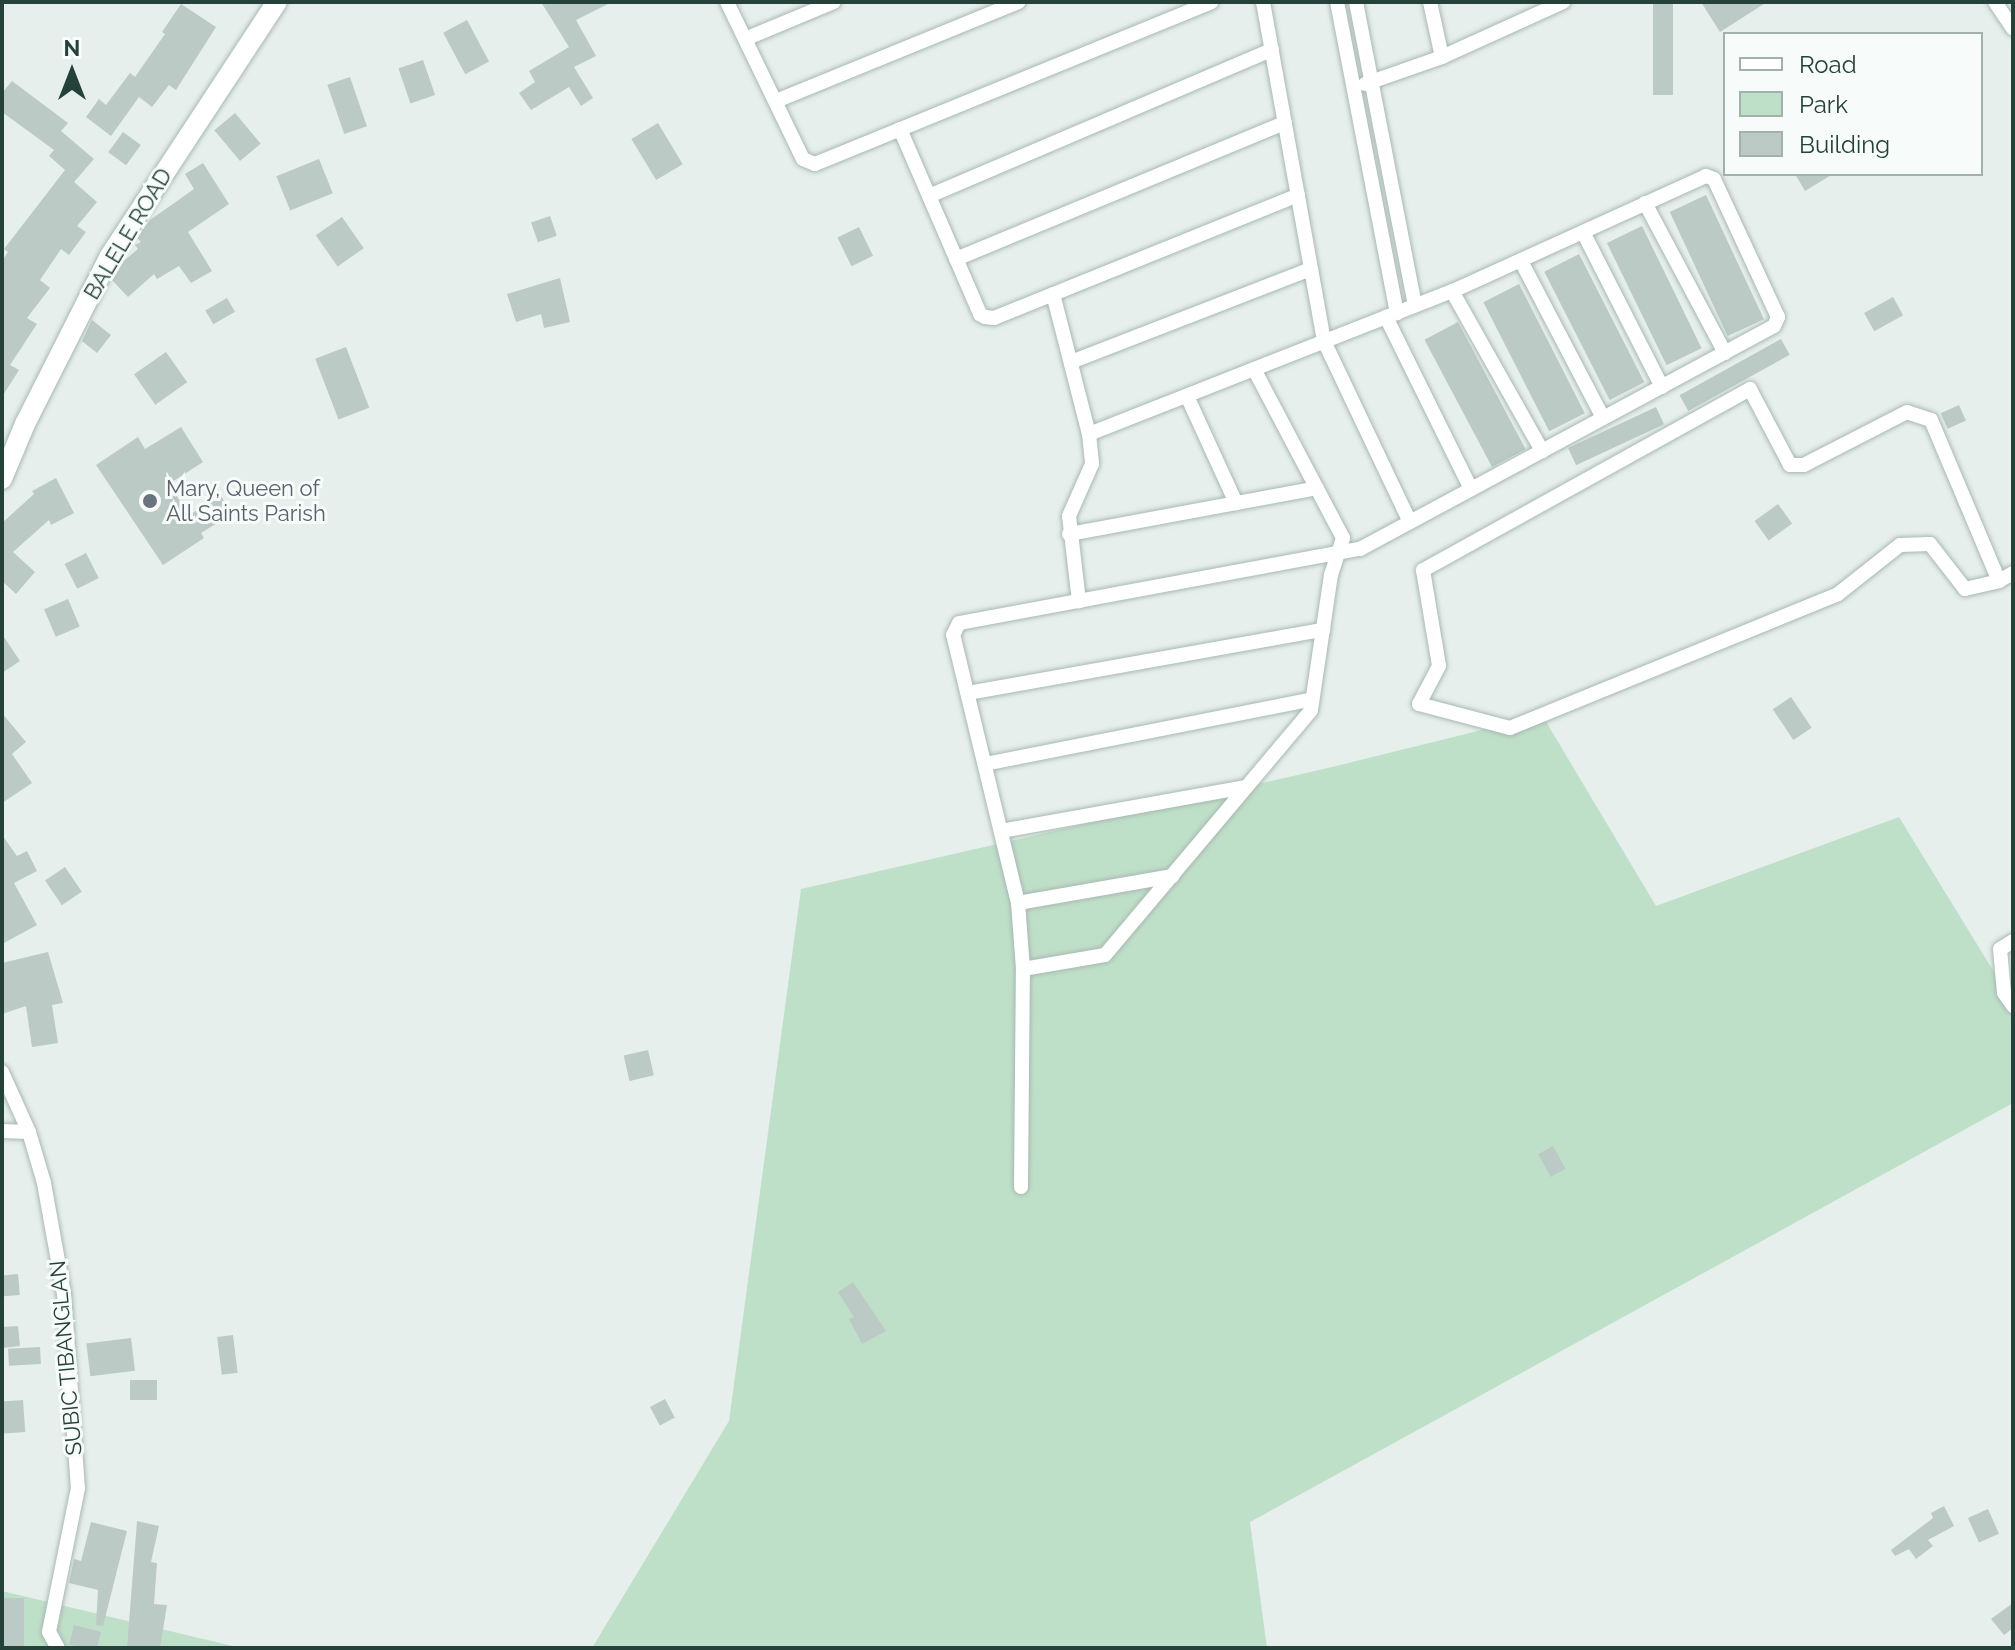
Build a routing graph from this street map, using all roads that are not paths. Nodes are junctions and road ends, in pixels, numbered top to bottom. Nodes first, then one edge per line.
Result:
1 (277, 2) edge
2 (727, 2) edge
3 (834, 2) edge
4 (1019, 2) edge
5 (1211, 2) edge
6 (1263, 2) edge
7 (1337, 2) edge
8 (1356, 2) edge
9 (1430, 2) edge
10 (1563, 2) edge
11 (1995, 2) edge
12 (2013, 29) edge
13 (745, 39) junction
14 (1272, 50) junction
15 (1442, 57) junction
16 (1372, 81) junction
17 (1353, 88) junction
18 (776, 101) junction
19 (1285, 123) junction
20 (900, 129) junction
21 (1298, 195) junction
22 (929, 196) junction
23 (1645, 203) junction
24 (1583, 232) junction
25 (956, 259) junction
26 (1521, 261) junction
27 (1311, 269) junction
28 (1452, 291) junction
29 (1053, 294) junction
30 (1415, 305) junction
31 (1391, 315) junction
32 (1324, 341) junction
33 (1725, 353) junction
34 (1071, 362) junction
35 (1254, 369) junction
36 (1662, 387) junction
37 (1187, 396) junction
38 (1603, 418) junction
39 (1089, 434) junction
40 (1542, 451) junction
41 (2, 479) edge
42 (1317, 488) junction
43 (1471, 489) junction
44 (1236, 503) junction
45 (1410, 522) junction
46 (1069, 534) junction
47 (1338, 553) junction
48 (2013, 573) edge
49 (1999, 581) junction
50 (1079, 601) junction
51 (1323, 630) junction
52 (968, 693) junction
53 (1312, 699) junction
54 (985, 764) junction
55 (1246, 787) junction
56 (1001, 831) junction
57 (1173, 876) junction
58 (1018, 903) junction
59 (2013, 941) edge
60 (1023, 969) junction
61 (2013, 1006) edge
62 (2, 1072) edge
63 (2, 1131) edge
64 (29, 1132) junction
65 (1021, 1187) dead end
66 (58, 1648) edge

1 - 41 street, BALELE ROAD
2 - 13 street
3 - 13 street
4 - 18 street
5 - 20 street
6 - 14 street
7 - 17 street
8 - 16 street
9 - 15 street
10 - 15 street
11 - 12 street
13 - 18 street
14 - 19 street
14 - 22 street
15 - 16 street
16 - 17 street
16 - 30 street
17 - 31 street
18 - 20 street
19 - 21 street
19 - 25 street
20 - 22 street
21 - 27 street
21 - 29 street
22 - 25 street
23 - 24 street
23 - 33 street
23 - 33 street
24 - 26 street
24 - 36 street
25 - 29 street
26 - 28 street
26 - 38 street
27 - 32 street
27 - 34 street
28 - 30 street
28 - 40 street
29 - 34 street
30 - 31 street
31 - 32 street
31 - 43 street
32 - 35 street
32 - 45 street
33 - 36 street
34 - 39 street
35 - 37 street
35 - 42 street
36 - 38 street
37 - 39 street
37 - 44 street
38 - 40 street
39 - 46 street
40 - 43 street
42 - 44 street
42 - 47 street
43 - 45 street
44 - 46 street
45 - 47 street
46 - 50 street
47 - 50 street
47 - 51 street
48 - 49 street
49 - 49 street
50 - 52 street
51 - 52 street
51 - 53 street
52 - 54 street
53 - 54 street
53 - 55 street
54 - 56 street
55 - 56 street
55 - 57 street
56 - 58 street
57 - 58 street
57 - 60 street
58 - 60 street
59 - 61 street
60 - 65 street
62 - 64 street, SUBIC TIBANGLAN
63 - 64 street
64 - 66 street, SUBIC TIBANGLAN

